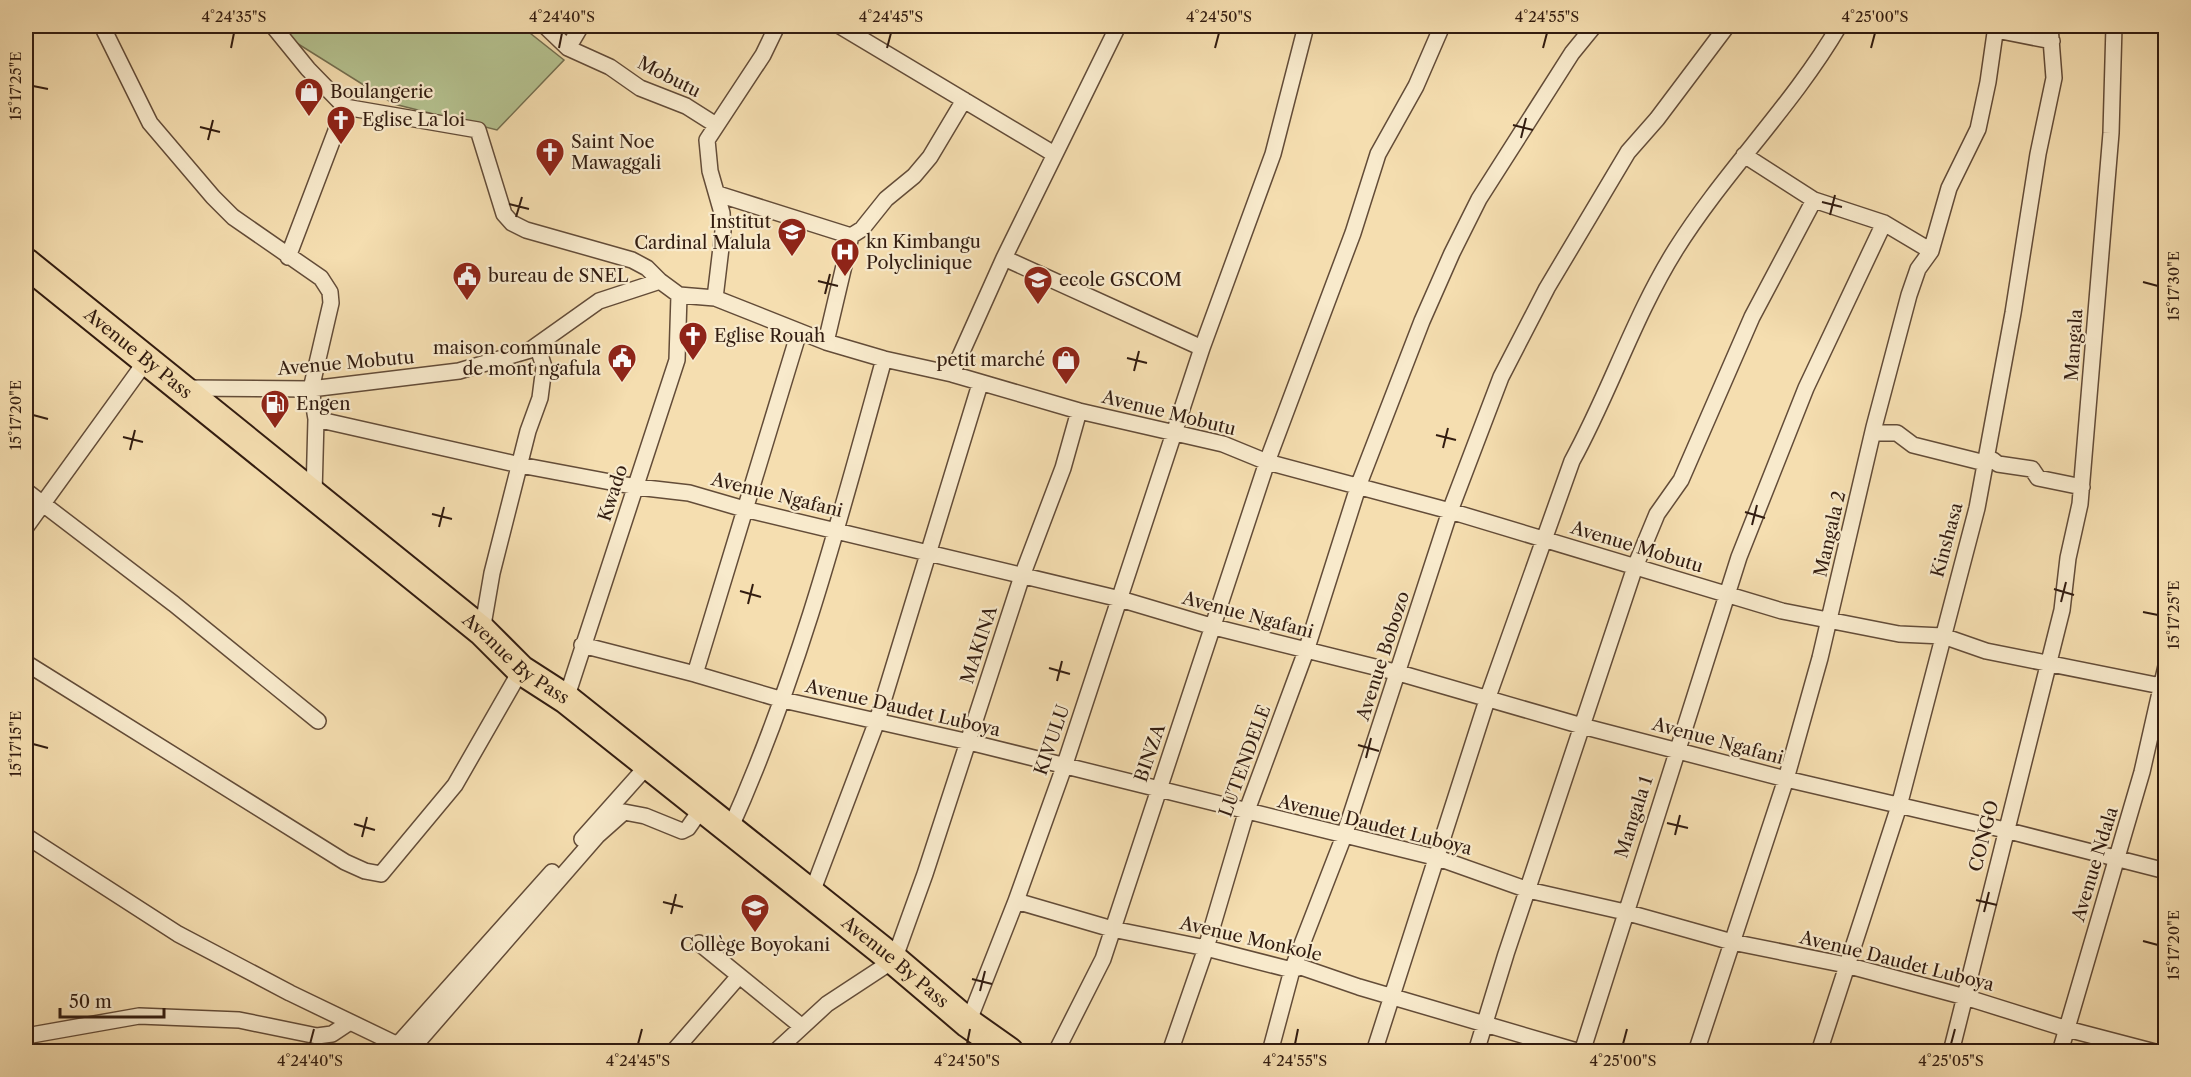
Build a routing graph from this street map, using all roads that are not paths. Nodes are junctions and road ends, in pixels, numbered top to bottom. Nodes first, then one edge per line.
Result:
1 (102, 26) edge
2 (273, 26) edge
3 (545, 26) edge
4 (581, 26) edge
5 (777, 26) edge
6 (840, 26) edge
7 (1118, 26) edge
8 (1306, 26) edge
9 (1442, 26) edge
10 (1594, 26) edge
11 (1727, 26) edge
12 (1839, 26) edge
13 (2114, 26) edge
14 (1996, 28) edge
15 (2051, 33) edge
16 (568, 48) junction
17 (964, 100) junction
18 (345, 107) junction
19 (716, 125) junction
20 (1054, 154) junction
21 (1744, 155) junction
22 (718, 194) junction
23 (1814, 200) junction
24 (1884, 223) junction
25 (851, 236) junction
26 (1931, 250) junction
27 (288, 257) junction
28 (1005, 258) junction
29 (26, 263) edge
30 (660, 281) junction
31 (679, 295) junction
32 (715, 298) junction
33 (799, 332) junction
34 (826, 342) junction
35 (537, 345) junction
36 (1202, 348) junction
37 (884, 359) junction
38 (146, 361) junction
39 (952, 374) junction
40 (980, 384) junction
41 (177, 388) junction
42 (311, 389) junction
43 (1079, 411) junction
44 (316, 419) junction
45 (1176, 433) junction
46 (1873, 433) junction
47 (1267, 462) junction
48 (1984, 463) junction
49 (520, 465) junction
50 (1359, 484) junction
51 (637, 487) junction
52 (2082, 488) junction
53 (26, 491) edge
54 (314, 494) junction
55 (41, 504) junction
56 (744, 509) junction
57 (1450, 511) junction
58 (26, 527) edge
59 (837, 529) junction
60 (1544, 538) junction
61 (929, 552) junction
62 (1635, 567) junction
63 (1022, 576) junction
64 (1727, 596) junction
65 (1120, 599) junction
66 (1830, 620) junction
67 (1214, 627) junction
68 (482, 631) junction
69 (1943, 636) junction
70 (582, 645) junction
71 (1306, 651) junction
72 (26, 663) edge
73 (2046, 664) junction
74 (2166, 666) edge
75 (522, 670) junction
76 (1399, 673) junction
77 (695, 674) junction
78 (2164, 687) edge
79 (1488, 697) junction
80 (566, 699) junction
81 (783, 699) junction
82 (318, 721) dead end
83 (877, 721) junction
84 (1582, 726) junction
85 (969, 742) junction
86 (1676, 749) junction
87 (648, 765) junction
88 (1064, 767) junction
89 (1786, 779) junction
90 (1158, 789) junction
91 (1899, 806) junction
92 (702, 808) junction
93 (1246, 813) junction
94 (730, 829) junction
95 (2005, 830) junction
96 (26, 836) edge
97 (1344, 836) junction
98 (1438, 858) junction
99 (2117, 859) junction
100 (2166, 871) edge
101 (1528, 890) junction
102 (811, 895) junction
103 (1016, 901) junction
104 (1625, 912) junction
105 (1112, 929) junction
106 (1732, 942) junction
107 (699, 943) dead end
108 (1206, 948) junction
109 (894, 960) junction
110 (1846, 965) junction
111 (1292, 970) junction
112 (739, 976) junction
113 (1390, 996) junction
114 (1965, 997) junction
115 (350, 1022) junction
116 (1484, 1022) junction
117 (968, 1023) junction
118 (801, 1026) junction
119 (2067, 1029) junction
120 (26, 1036) edge
121 (400, 1049) edge
122 (673, 1052) edge
123 (774, 1052) edge
124 (1009, 1052) edge
125 (1056, 1052) edge
126 (1170, 1052) edge
127 (1270, 1052) edge
128 (1374, 1052) edge
129 (1476, 1052) edge
130 (1581, 1052) edge
131 (1696, 1052) edge
132 (1819, 1052) edge
133 (1951, 1052) edge
134 (2060, 1052) edge
135 (2156, 1052) edge

1 - 27 street
2 - 18 street
3 - 16 street, Mobutu
4 - 16 street
5 - 19 street
6 - 17 street
7 - 20 street
8 - 36 street, KIVULU
9 - 47 street, BINZA
10 - 50 street, LUTENDELE
11 - 57 street, Avenue Bobozo
12 - 21 street
13 - 52 street, Mangala
14 - 15 street
14 - 26 street, Mangala 2
15 - 48 street, Kinshasa
16 - 19 street, Mobutu
17 - 20 street
17 - 25 street
18 - 27 street
18 - 30 street
19 - 22 street
20 - 28 street
21 - 23 street
21 - 60 street
22 - 25 street
22 - 32 street
23 - 24 street
23 - 62 street
24 - 26 street
24 - 64 street, Mangala 1
25 - 34 street
26 - 46 street, Mangala 2
27 - 42 street
28 - 36 street
28 - 39 street
29 - 38 highway, Avenue By Pass
30 - 31 street
30 - 35 street, Avenue Mobutu
31 - 32 street, Avenue Mobutu
31 - 51 street, Kwado
32 - 33 street, Avenue Mobutu
33 - 34 street, Avenue Mobutu
33 - 56 street
34 - 37 street, Avenue Mobutu
35 - 42 street, Avenue Mobutu
35 - 49 street
36 - 45 street, KIVULU
37 - 39 street, Avenue Mobutu
37 - 59 street
38 - 41 highway, Avenue By Pass
38 - 55 street
39 - 40 street, Avenue Mobutu
40 - 43 street, Avenue Mobutu
40 - 61 street
41 - 42 street, Avenue Mobutu
41 - 54 highway, Avenue By Pass
42 - 44 street
43 - 45 street, Avenue Mobutu
43 - 63 street, MAKINA
44 - 49 street, Avenue Ngafani
44 - 54 street
45 - 47 street, Avenue Mobutu
45 - 65 street, KIVULU
46 - 48 street
46 - 66 street, Mangala 2
47 - 50 street, Avenue Mobutu
47 - 67 street, BINZA
48 - 52 street
48 - 69 street, Kinshasa
49 - 51 street, Avenue Ngafani
49 - 68 street
50 - 57 street, Avenue Mobutu
50 - 71 street, LUTENDELE
51 - 56 street, Avenue Ngafani
51 - 70 street, Kwado
52 - 73 street, Mangala
53 - 55 street
54 - 68 highway, Avenue By Pass
55 - 58 street
55 - 82 street
56 - 59 street, Avenue Ngafani
56 - 77 street
57 - 60 street, Avenue Mobutu
57 - 76 street, Avenue Bobozo
59 - 61 street, Avenue Ngafani
59 - 81 street
60 - 62 street, Avenue Mobutu
60 - 79 street
61 - 63 street, Avenue Ngafani
61 - 83 street
62 - 64 street, Avenue Mobutu
62 - 84 street
63 - 65 street, Avenue Ngafani
63 - 85 street, MAKINA
64 - 66 street, Avenue Mobutu
64 - 86 street, Mangala 1
65 - 67 street, Avenue Ngafani
65 - 88 street, KIVULU
66 - 69 street, Avenue Mobutu
66 - 89 street, Mangala 2
67 - 71 street, Avenue Ngafani
67 - 90 street, BINZA
68 - 75 highway, Avenue By Pass
69 - 73 street, Avenue Mobutu
69 - 91 street, Kinshasa
70 - 77 street, Avenue Daudet Luboya
70 - 80 street, Kwado
71 - 76 street, Avenue Ngafani
71 - 93 street, LUTENDELE
72 - 75 street
73 - 78 street, Avenue Mobutu
73 - 95 street, CONGO
74 - 78 street, Avenue Ndala
75 - 80 highway, Avenue By Pass
76 - 79 street, Avenue Ngafani
76 - 97 street, Avenue Bobozo
77 - 81 street, Avenue Daudet Luboya
78 - 99 street, Avenue Ndala
79 - 84 street, Avenue Ngafani
79 - 98 street
80 - 87 highway, Avenue By Pass
81 - 83 street, Avenue Daudet Luboya
81 - 94 street
83 - 85 street, Avenue Daudet Luboya
83 - 102 street
84 - 86 street, Avenue Ngafani
84 - 101 street
85 - 88 street, Avenue Daudet Luboya
85 - 109 street, MAKINA
86 - 89 street, Avenue Ngafani
86 - 104 street, Mangala 1
87 - 92 highway, Avenue By Pass
87 - 121 street
88 - 90 street, Avenue Daudet Luboya
88 - 103 street, KIVULU
89 - 91 street, Avenue Ngafani
89 - 106 street, Mangala 2
90 - 93 street, Avenue Daudet Luboya
90 - 105 street, BINZA
91 - 95 street, Avenue Ngafani
91 - 110 street, Kinshasa
92 - 94 highway, Avenue By Pass
92 - 121 street
93 - 97 street, Avenue Daudet Luboya
93 - 108 street, LUTENDELE
94 - 102 highway, Avenue By Pass
95 - 99 street, Avenue Ngafani
95 - 114 street, CONGO
96 - 115 street
97 - 98 street, Avenue Daudet Luboya
97 - 111 street, Avenue Bobozo
98 - 101 street, Avenue Daudet Luboya
98 - 113 street
99 - 100 street, Avenue Ngafani
99 - 119 street, Avenue Ndala
101 - 104 street, Avenue Daudet Luboya
101 - 116 street
102 - 109 highway, Avenue By Pass
103 - 105 street, Avenue Monkole
103 - 117 street, KIVULU
104 - 106 street, Avenue Daudet Luboya
104 - 130 street, Mangala 1
105 - 108 street, Avenue Monkole
105 - 125 street, BINZA
106 - 110 street, Avenue Daudet Luboya
106 - 131 street, Mangala 2
107 - 112 street
108 - 111 street, Avenue Monkole
108 - 126 street, LUTENDELE
109 - 117 highway, Avenue By Pass
109 - 118 street
110 - 114 street, Avenue Daudet Luboya
110 - 132 street, Kinshasa
111 - 113 street, Avenue Monkole
111 - 127 street, Avenue Bobozo
112 - 118 street
112 - 122 street
113 - 116 street, Avenue Monkole
113 - 128 street
114 - 119 street, Avenue Daudet Luboya
114 - 133 street, CONGO
115 - 120 street
115 - 121 street
116 - 129 street
116 - 130 street, Avenue Monkole
117 - 124 highway, Avenue By Pass
118 - 123 street
119 - 134 street, Avenue Ndala
119 - 135 street, Avenue Daudet Luboya

